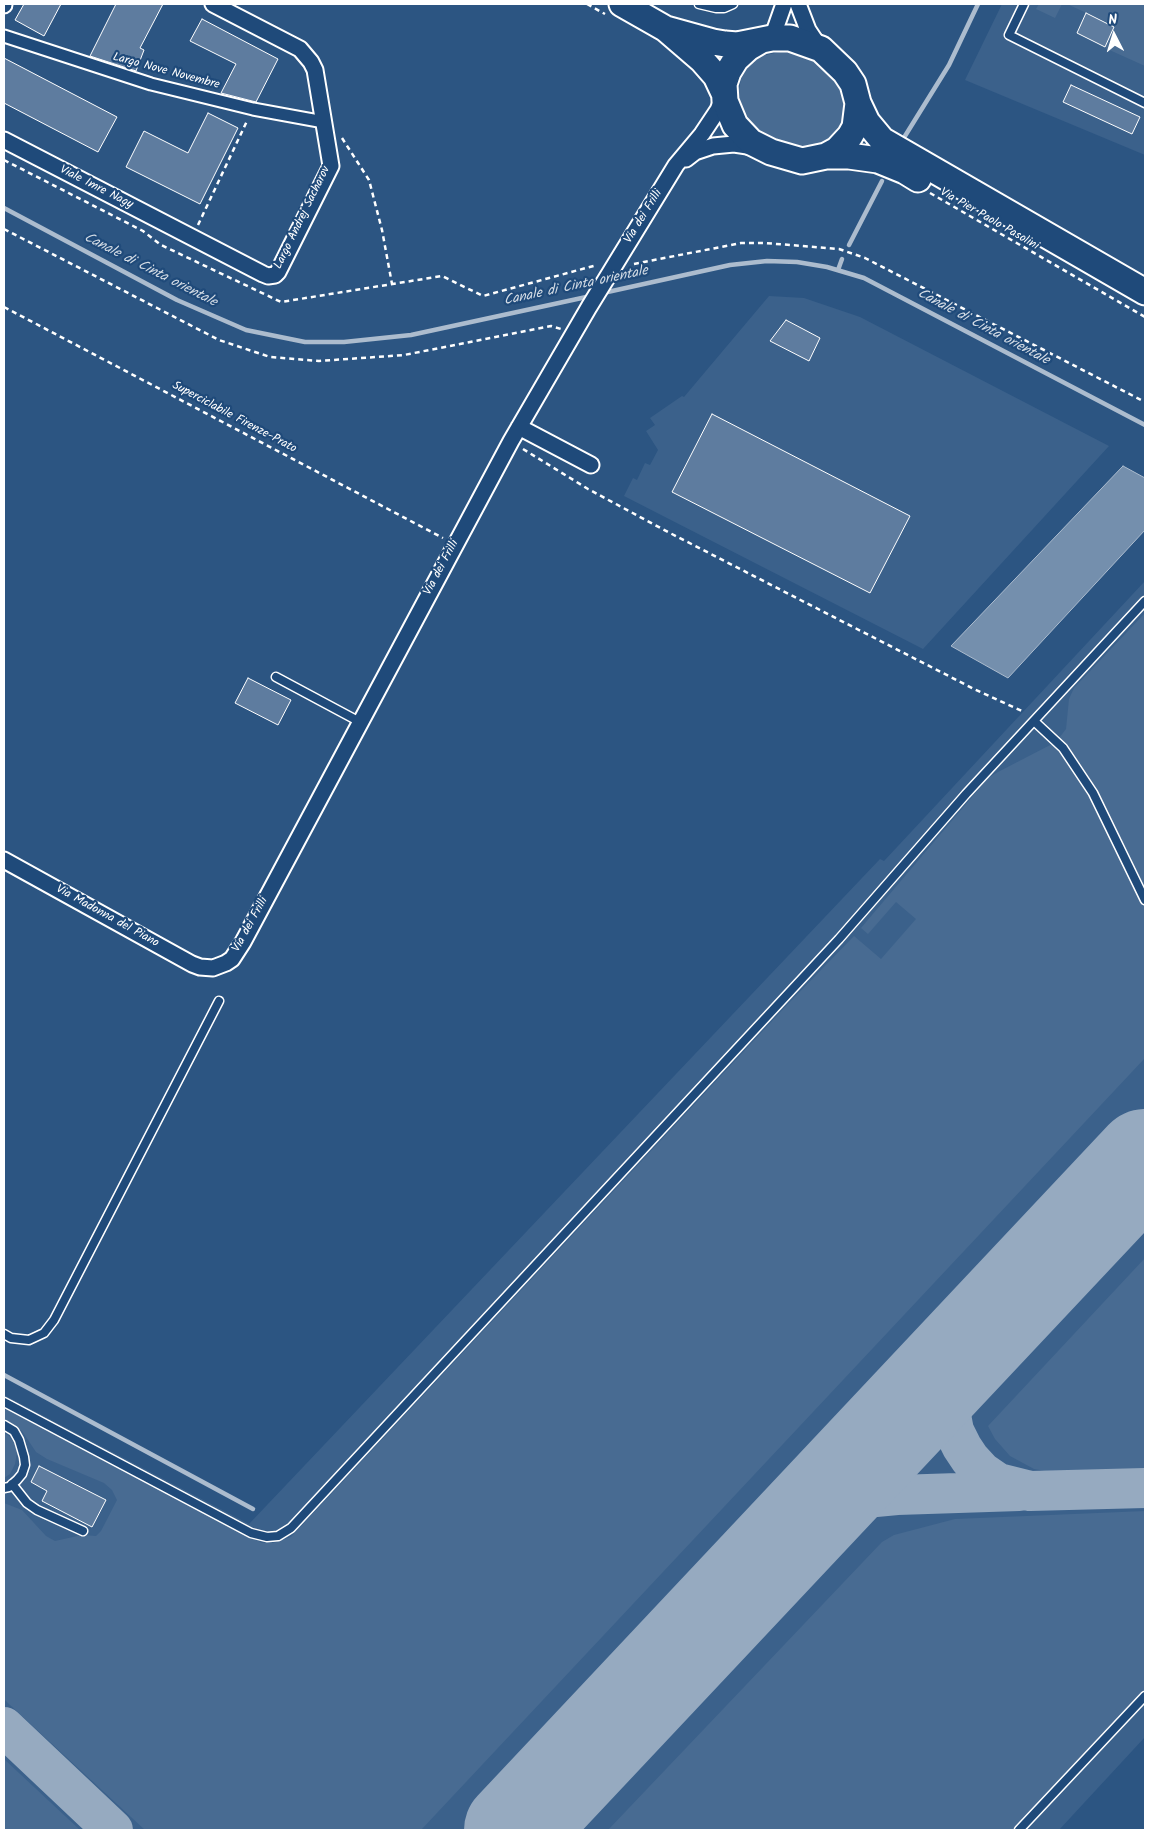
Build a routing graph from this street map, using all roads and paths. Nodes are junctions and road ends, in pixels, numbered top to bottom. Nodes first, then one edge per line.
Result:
1 (213, 4) edge
2 (587, 4) edge
3 (699, 4) edge
4 (733, 4) edge
5 (784, 4) edge
6 (798, 4) edge
7 (1024, 4) edge
8 (617, 11) edge
9 (666, 29) junction
10 (4, 36) edge
11 (766, 40) junction
12 (821, 49) junction
13 (724, 93) junction
14 (858, 103) junction
15 (1145, 103) edge
16 (253, 109) junction
17 (324, 122) junction
18 (4, 140) edge
19 (771, 152) junction
20 (826, 156) junction
21 (676, 165) junction
22 (925, 191) dead end
23 (4, 229) edge
24 (190, 236) junction
25 (182, 255) dead end
26 (619, 258) junction
27 (610, 273) junction
28 (442, 276) dead end
29 (392, 284) dead end
30 (1145, 292) edge
31 (4, 307) edge
32 (1145, 309) edge
33 (1145, 317) edge
34 (573, 333) junction
35 (1145, 402) edge
36 (519, 427) junction
37 (511, 441) junction
38 (591, 466) dead end
39 (454, 544) junction
40 (1145, 601) edge
41 (276, 677) dead end
42 (1024, 712) dead end
43 (1034, 721) junction
44 (360, 722) junction
45 (4, 860) edge
46 (1145, 900) edge
47 (213, 968) joint
48 (219, 1001) dead end
49 (4, 1334) edge
50 (4, 1402) edge
51 (4, 1425) edge
52 (12, 1484) junction
53 (4, 1488) edge
54 (83, 1531) dead end
55 (1145, 1696) edge
56 (1020, 1830) edge

1 - 17 street, Largo Andrej Sacharov
2 - 8 path
3 - 4 lane
5 - 11 street
6 - 12 street
7 - 15 lane
8 - 9 main road, Via Pier Paolo Pasolini
9 - 11 main road, Via Pier Paolo Pasolini
9 - 13 main road, Via Pier Paolo Pasolini
10 - 16 street, Largo Nove Novembre
11 - 12 main road, Via Pier Paolo Pasolini
11 - 13 main road
12 - 14 main road, Via Pier Paolo Pasolini
13 - 19 main road, Via Pier Paolo Pasolini
13 - 21 street, Via dei Frilli
14 - 20 main road, Via Pier Paolo Pasolini
14 - 30 main road, Via Pier Paolo Pasolini
16 - 17 street, Largo Nove Novembre
16 - 24 path
17 - 24 street, Largo Andrej Sacharov
17 - 29 path
18 - 24 street, Viale Imre Nagy
19 - 20 main road, Via Pier Paolo Pasolini
19 - 21 street, Via dei Frilli
20 - 32 main road, Via Pier Paolo Pasolini
21 - 26 street, Via dei Frilli
22 - 33 path
23 - 34 path
24 - 25 path
26 - 27 street, Via dei Frilli
26 - 35 path
27 - 28 path
27 - 34 street, Via dei Frilli
31 - 39 path, Superciclabile Firenze-Prato
34 - 36 street, Via dei Frilli
36 - 37 street, Via dei Frilli
36 - 38 street
37 - 39 street, Via dei Frilli
37 - 42 path
39 - 44 street, Via dei Frilli
40 - 43 lane
41 - 44 lane
43 - 46 lane
43 - 50 lane
44 - 47 street, Via dei Frilli
45 - 47 street, Via Madonna del Piano
48 - 49 lane
51 - 52 lane
52 - 53 lane
52 - 54 lane
55 - 56 lane

